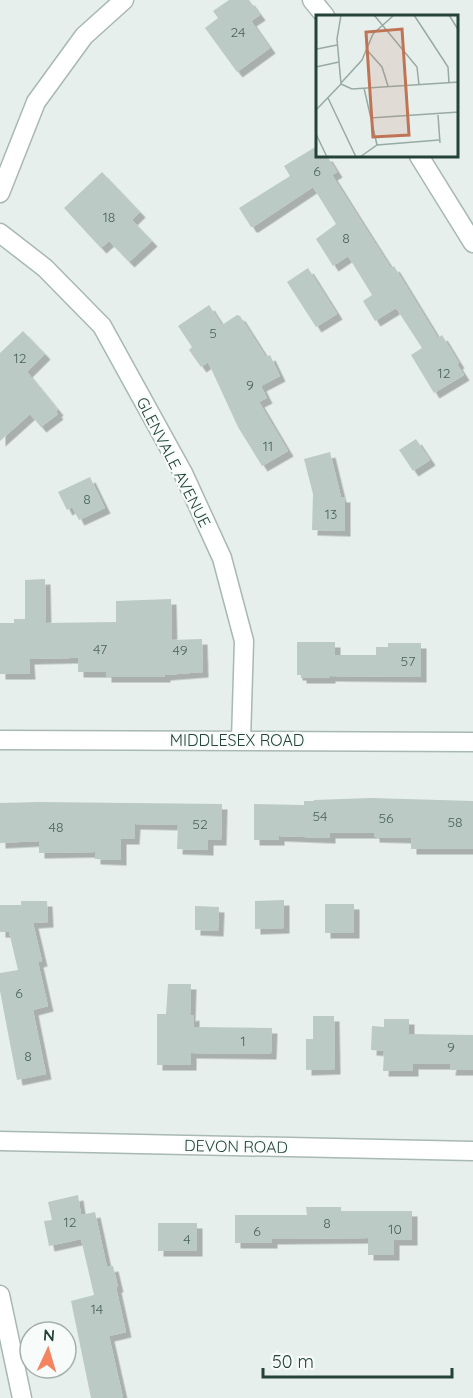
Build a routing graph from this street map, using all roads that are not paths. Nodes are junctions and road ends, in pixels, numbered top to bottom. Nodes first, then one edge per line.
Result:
1 (124, 0) edge
2 (312, 0) edge
3 (324, 15) edge
4 (420, 158) edge
5 (0, 193) edge
6 (0, 233) edge
7 (473, 243) edge
8 (0, 740) edge
9 (241, 740) junction
10 (473, 742) edge
11 (0, 1141) edge
12 (473, 1151) edge
13 (0, 1295) edge
14 (22, 1398) edge

1 - 5 street
2 - 3 street
4 - 7 street
6 - 9 street, GLENVALE AVENUE
8 - 9 street, MIDDLESEX ROAD
9 - 10 street, MIDDLESEX ROAD
11 - 12 street, DEVON ROAD
13 - 14 street

